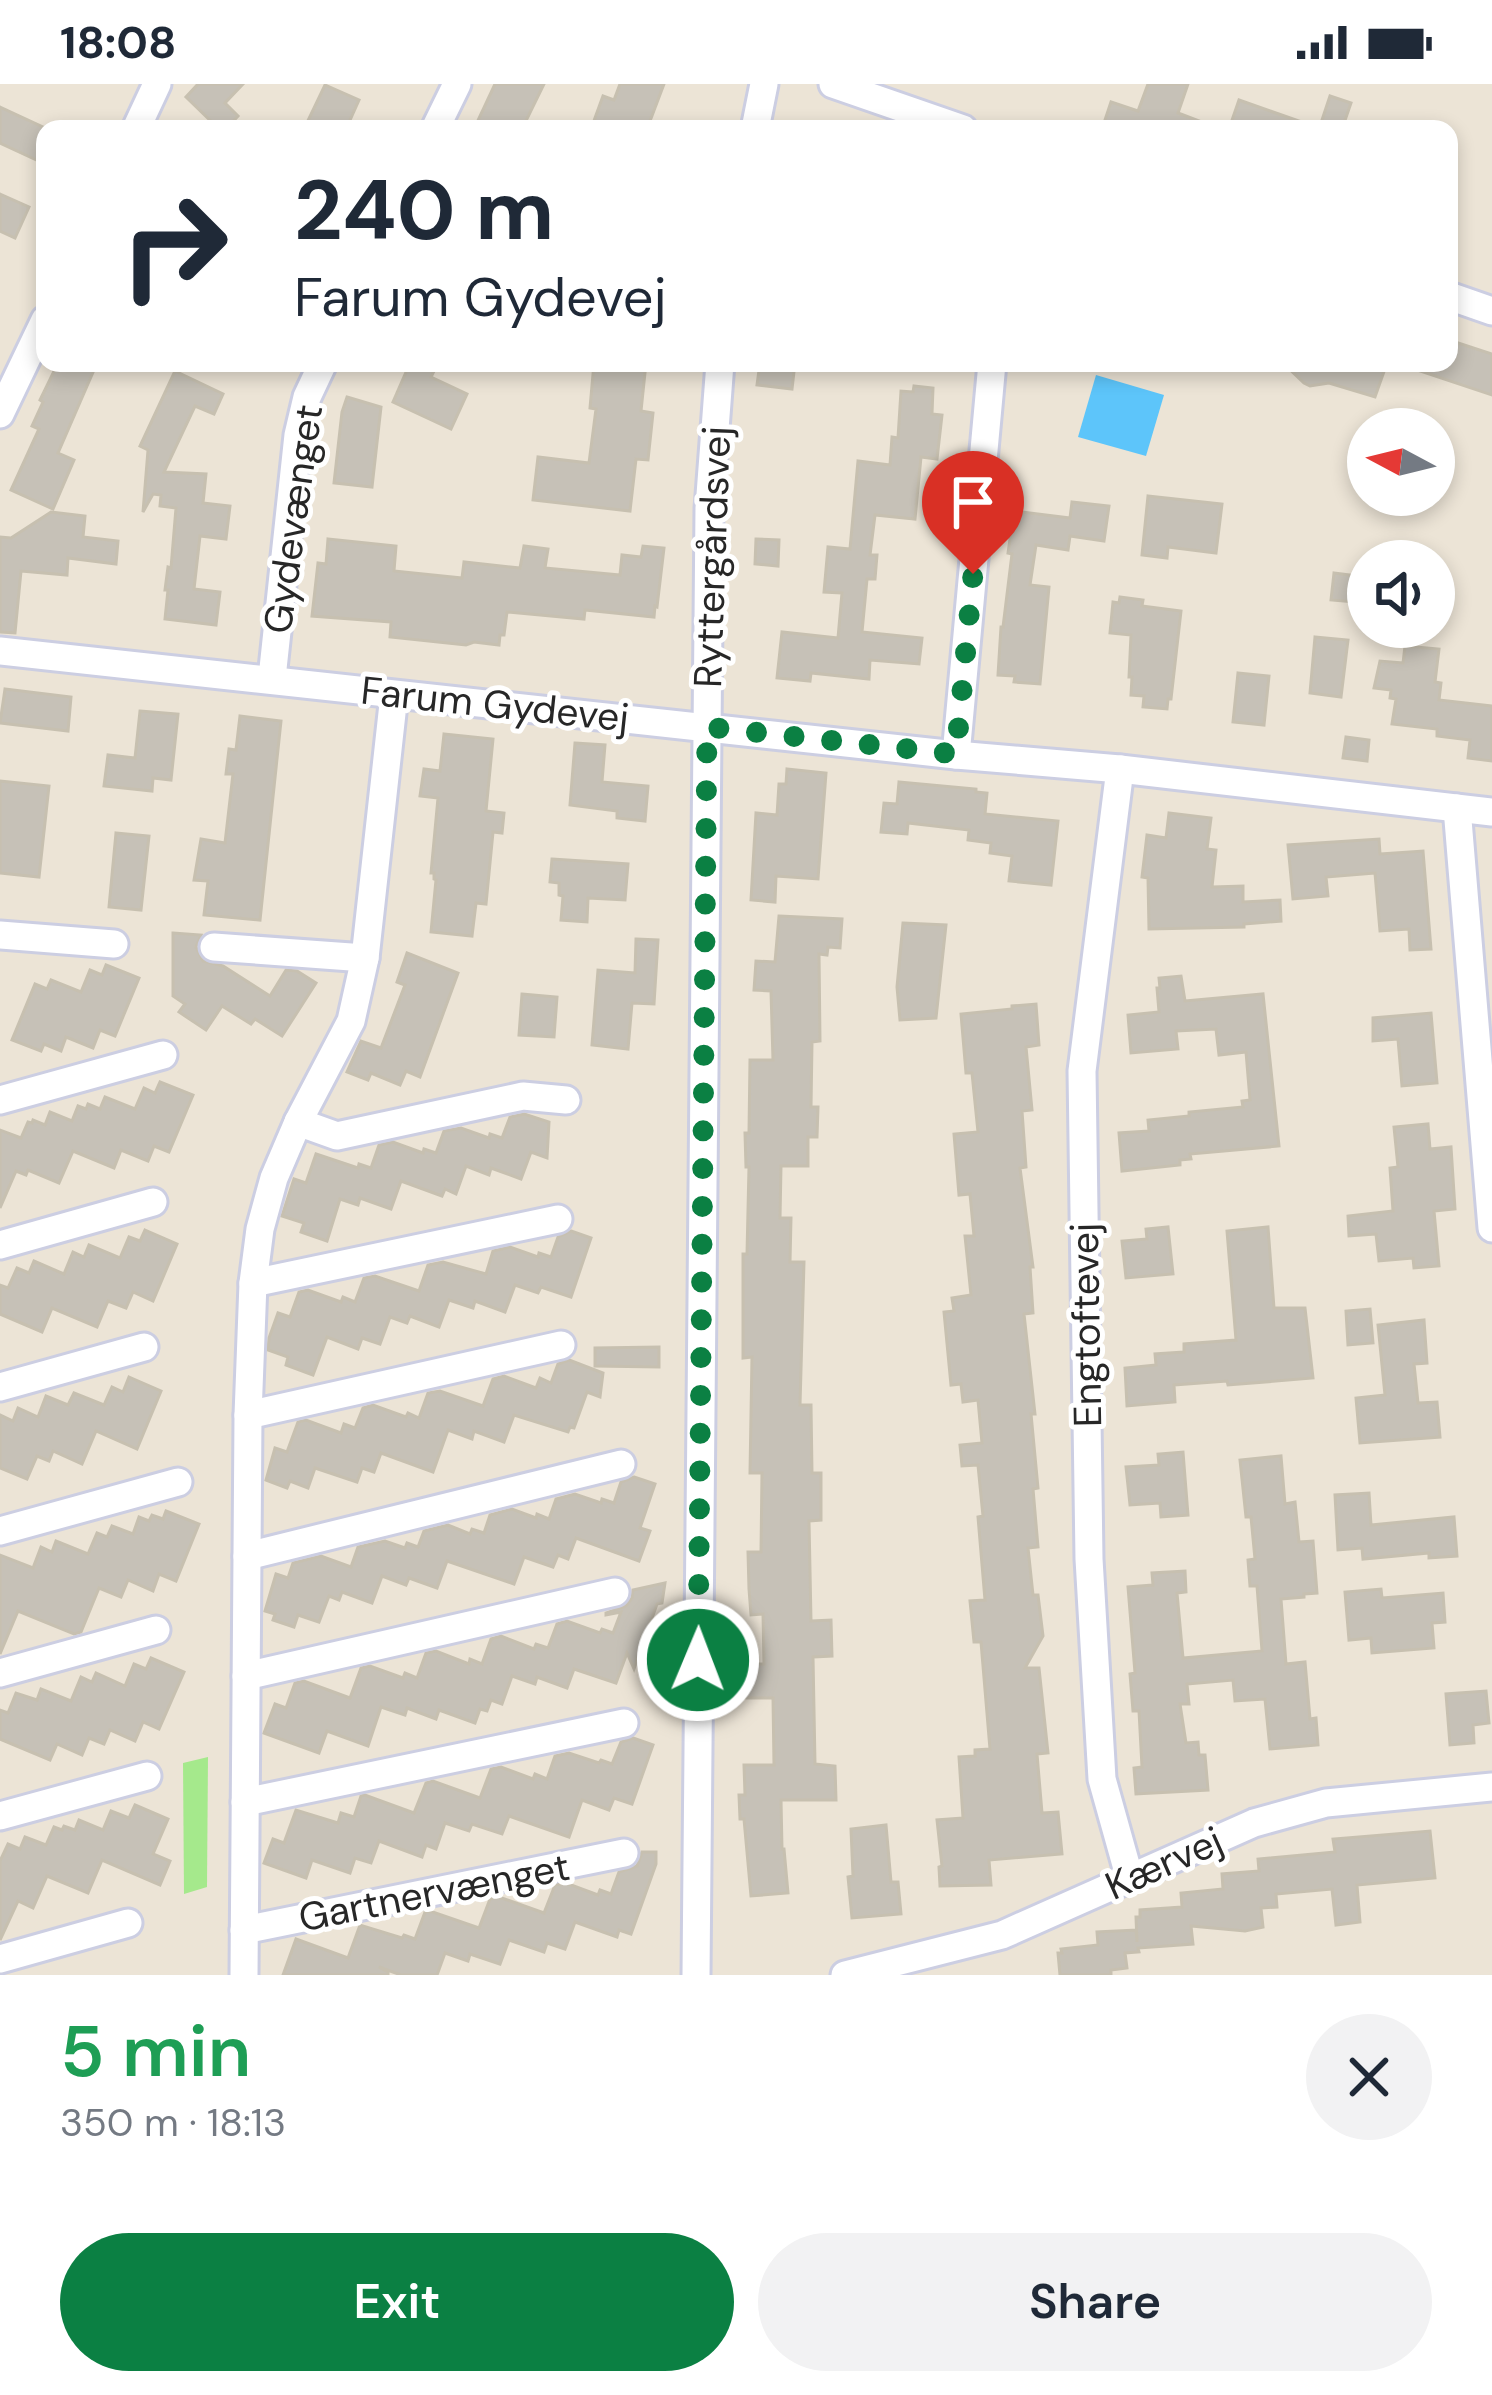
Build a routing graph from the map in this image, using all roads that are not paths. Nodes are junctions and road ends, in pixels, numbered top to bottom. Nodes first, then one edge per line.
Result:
1 (157, 84) edge
2 (457, 84) edge
3 (764, 84) edge
4 (833, 84) edge
5 (140, 120) edge
6 (439, 120) edge
7 (757, 120) edge
8 (937, 120) edge
9 (1458, 299) edge
10 (1492, 311) edge
11 (36, 339) edge
12 (319, 372) edge
13 (719, 372) edge
14 (991, 372) edge
15 (0, 415) edge
16 (0, 651) edge
17 (272, 678) junction
18 (394, 695) junction
19 (707, 727) junction
20 (956, 754) junction
21 (1120, 769) junction
22 (1457, 808) junction
23 (1492, 812) edge
24 (0, 935) edge
25 (114, 944) dead end
26 (214, 947) dead end
27 (365, 958) junction
28 (163, 1055) dead end
29 (0, 1100) edge
30 (566, 1100) dead end
31 (298, 1122) junction
32 (153, 1202) dead end
33 (557, 1219) dead end
34 (1492, 1228) edge
35 (0, 1244) edge
36 (253, 1283) junction
37 (561, 1345) dead end
38 (144, 1347) dead end
39 (0, 1387) edge
40 (248, 1415) junction
41 (621, 1463) dead end
42 (178, 1482) dead end
43 (0, 1531) edge
44 (247, 1556) junction
45 (615, 1592) dead end
46 (156, 1630) dead end
47 (0, 1673) edge
48 (246, 1676) junction
49 (624, 1723) dead end
50 (147, 1776) dead end
51 (1492, 1787) edge
52 (245, 1802) junction
53 (0, 1816) edge
54 (624, 1853) dead end
55 (1130, 1879) junction
56 (128, 1922) dead end
57 (244, 1930) junction
58 (0, 1959) edge
59 (244, 1975) edge
60 (696, 1975) edge
61 (844, 1975) edge

1 - 5 street
2 - 6 street
3 - 7 street
4 - 8 street
9 - 10 street
11 - 15 street
12 - 17 street, Gydevænget
13 - 19 street, Ryttergårdsvej
14 - 20 street
16 - 17 street, Farum Gydevej
17 - 18 street, Farum Gydevej
18 - 19 street, Farum Gydevej
18 - 27 street, Gartnervænget
19 - 20 street, Farum Gydevej
19 - 60 street, Ryttergårdsvej
20 - 21 street, Farum Gydevej
21 - 22 street, Farum Gydevej
21 - 55 street, Engtoftevej
22 - 23 street, Farum Gydevej
22 - 34 street
24 - 25 street
26 - 27 street
27 - 31 street, Gartnervænget
28 - 29 street
30 - 31 street
31 - 36 street, Gartnervænget
32 - 35 street
33 - 36 street
36 - 40 street, Gartnervænget
37 - 40 street
38 - 39 street
40 - 44 street, Gartnervænget
41 - 44 street
42 - 43 street
44 - 48 street, Gartnervænget
45 - 48 street
46 - 47 street
48 - 52 street, Gartnervænget
49 - 52 street
50 - 53 street
51 - 55 street, Kærvej
52 - 57 street, Gartnervænget
54 - 57 street, Gartnervænget
55 - 61 street, Kærvej
56 - 58 street
57 - 59 street, Gartnervænget

